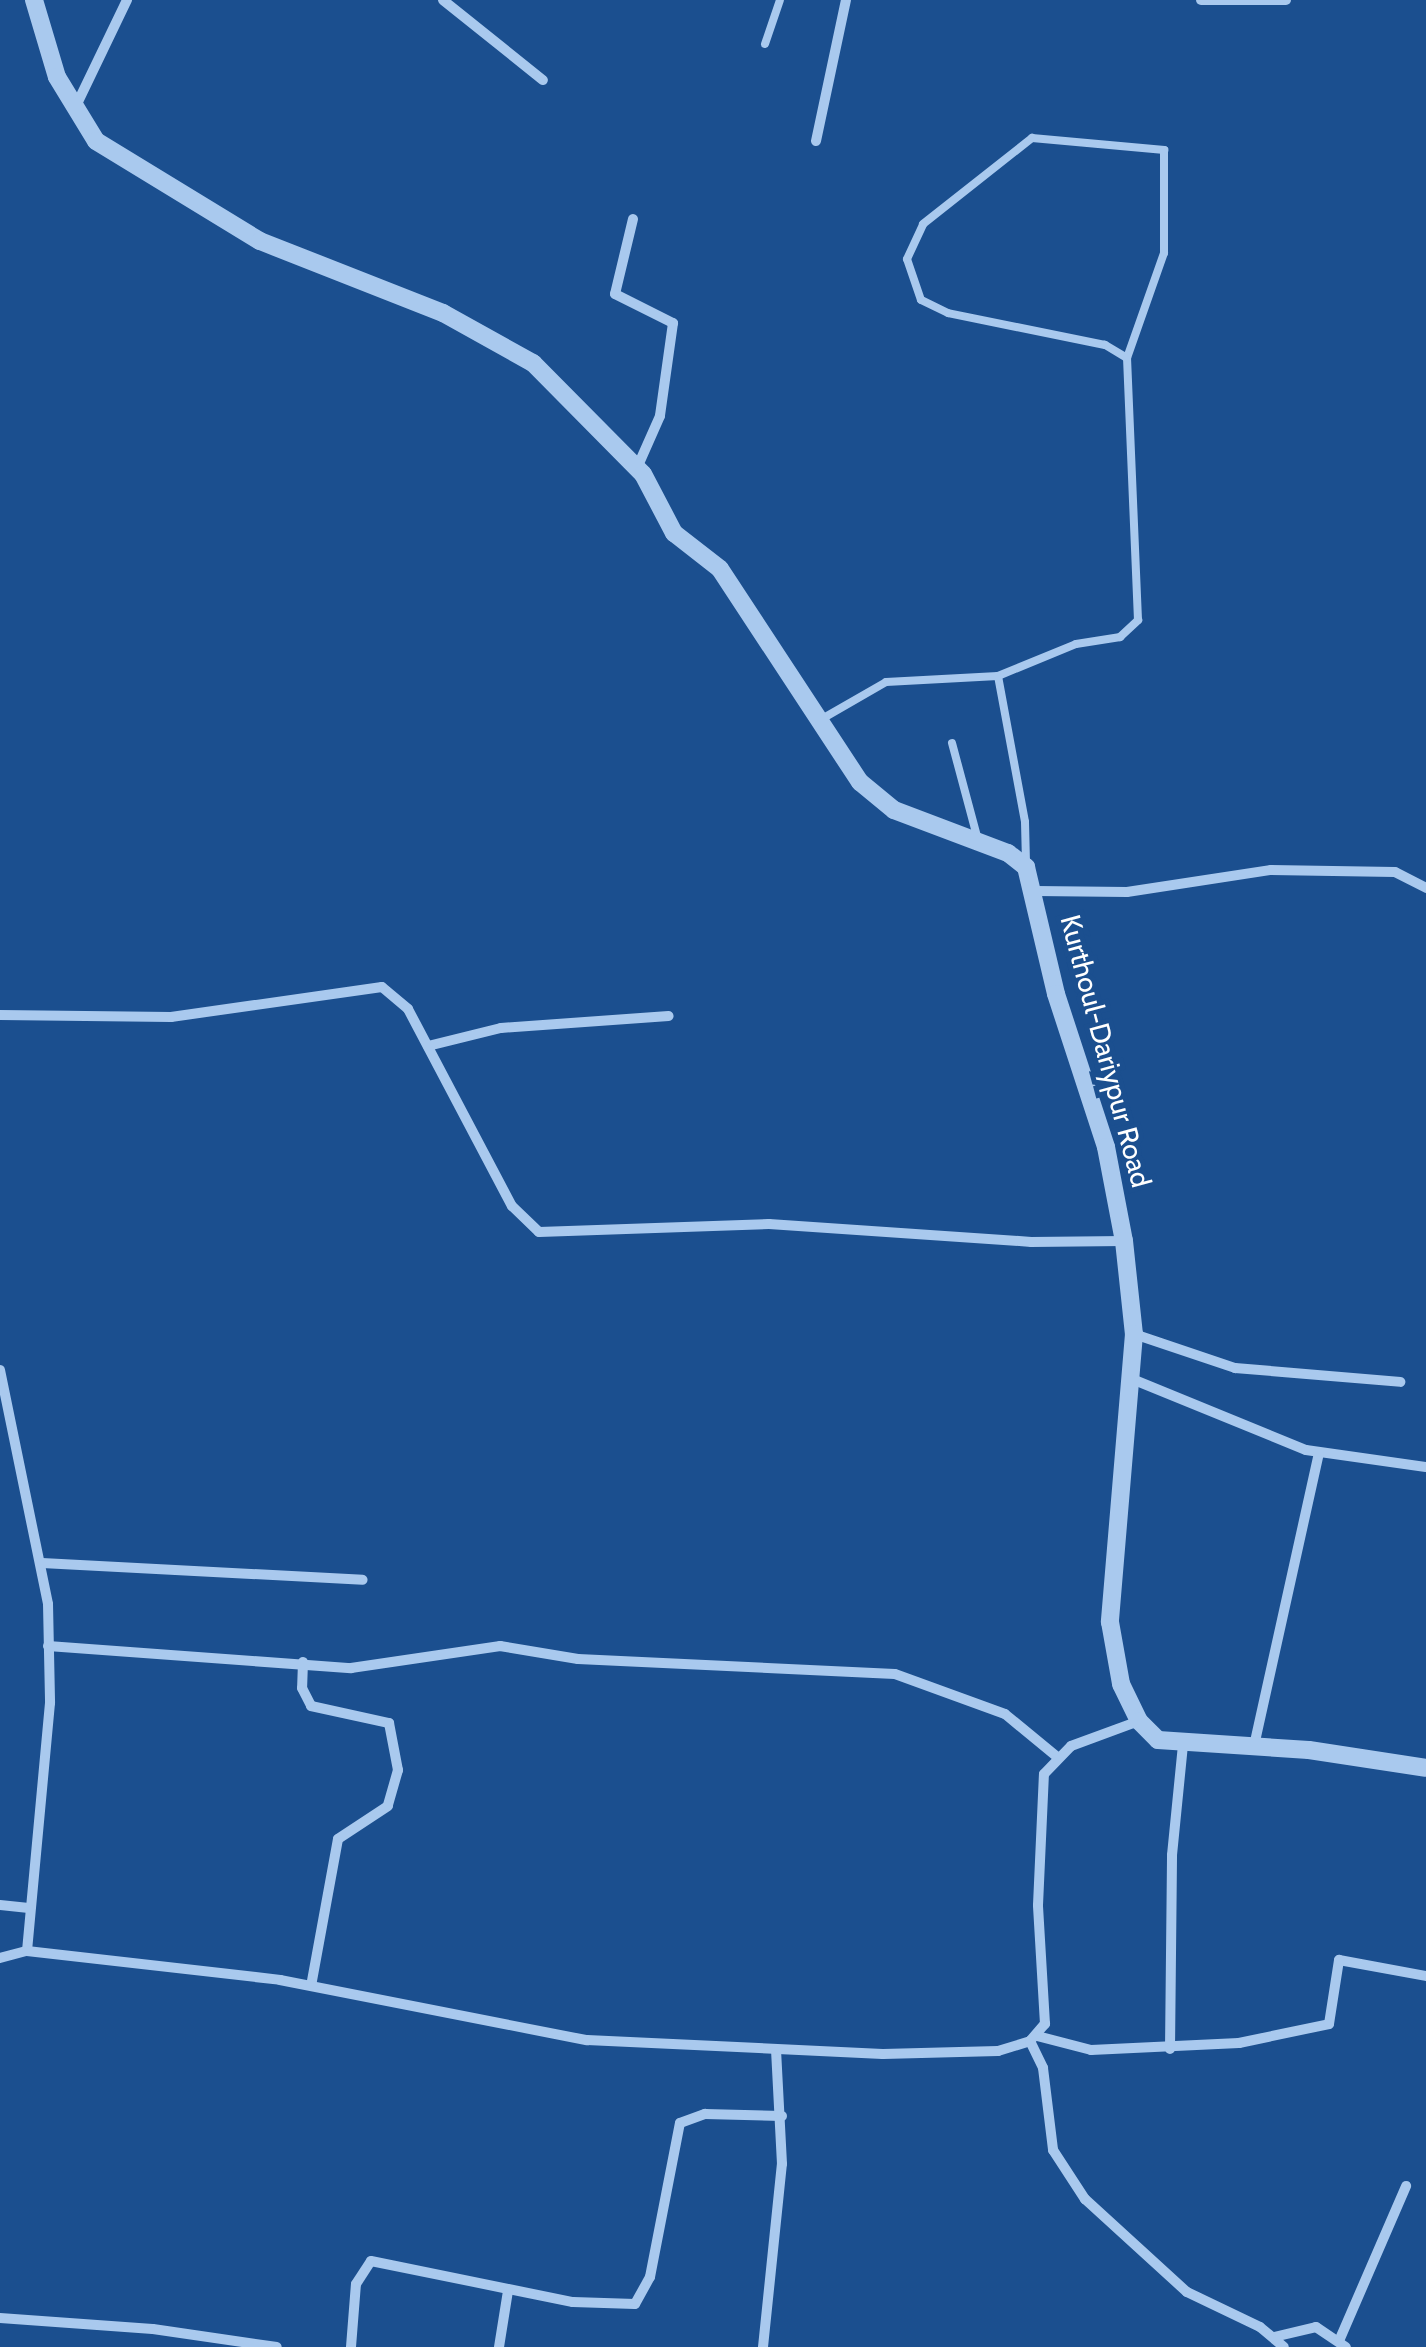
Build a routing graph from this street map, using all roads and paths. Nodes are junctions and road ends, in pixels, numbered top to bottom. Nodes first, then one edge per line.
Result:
1 (34, 0) edge
2 (127, 0) edge
3 (443, 0) edge
4 (780, 0) edge
5 (846, 0) edge
6 (1201, 0) edge
7 (1286, 0) edge
8 (764, 44) dead end
9 (543, 80) dead end
10 (74, 109) junction
11 (816, 141) dead end
12 (632, 219) dead end
13 (1127, 358) junction
14 (637, 468) junction
15 (998, 676) junction
16 (817, 721) junction
17 (952, 742) dead end
18 (978, 842) junction
19 (1026, 867) junction
20 (1426, 888) edge
21 (1036, 891) junction
22 (0, 1015) edge
23 (669, 1016) dead end
24 (428, 1046) junction
25 (1124, 1241) junction
26 (1134, 1334) junction
27 (0, 1370) edge
28 (1132, 1379) junction
29 (1400, 1382) dead end
30 (4, 1404) edge
31 (1319, 1454) junction
32 (1426, 1467) edge
33 (42, 1563) junction
34 (363, 1580) dead end
35 (48, 1646) junction
36 (303, 1662) junction
37 (1140, 1720) junction
38 (1183, 1744) junction
39 (1254, 1746) junction
40 (1056, 1756) junction
41 (1426, 1768) edge
42 (0, 1904) edge
43 (29, 1908) junction
44 (27, 1951) junction
45 (0, 1958) edge
46 (1426, 1976) edge
47 (311, 1986) junction
48 (1034, 2038) junction
49 (1170, 2049) junction
50 (776, 2050) junction
51 (782, 2116) junction
52 (1406, 2186) dead end
53 (508, 2291) junction
54 (0, 2318) edge
55 (1274, 2337) junction
56 (1343, 2344) edge
57 (277, 2347) edge
58 (351, 2347) edge
59 (499, 2347) edge
60 (763, 2347) edge
61 (1284, 2347) edge

1 - 10 street
2 - 10 street
3 - 9 street
4 - 8 lane
5 - 11 street
6 - 7 street
10 - 14 street
12 - 14 street
13 - 13 lane
13 - 15 lane
14 - 16 street
15 - 16 lane
15 - 19 lane
16 - 18 street
17 - 18 lane
18 - 19 street
19 - 21 street, Kurthoul-Dariypur Road
20 - 21 street
21 - 25 street, Kurthoul-Dariypur Road
22 - 24 street
23 - 24 street
24 - 25 street
25 - 26 street, Kurthoul-Dariypur Road
26 - 28 street, Kurthoul-Dariypur Road
26 - 29 street
27 - 30 street
28 - 31 street
28 - 37 street, Kurthoul-Dariypur Road
30 - 33 street
31 - 32 street
31 - 39 street
33 - 34 street
33 - 35 street
35 - 36 street
35 - 43 street
36 - 40 street
36 - 47 street
37 - 38 street
37 - 40 street
38 - 39 street
38 - 49 street
39 - 41 street
40 - 48 street
42 - 43 street
43 - 44 street
44 - 45 street
44 - 47 street
46 - 49 street
47 - 50 street
48 - 49 street
48 - 50 street
48 - 55 street
50 - 51 street
51 - 53 street
51 - 60 street
52 - 56 street
53 - 58 street
53 - 59 street
54 - 57 street
55 - 56 street
55 - 61 street

